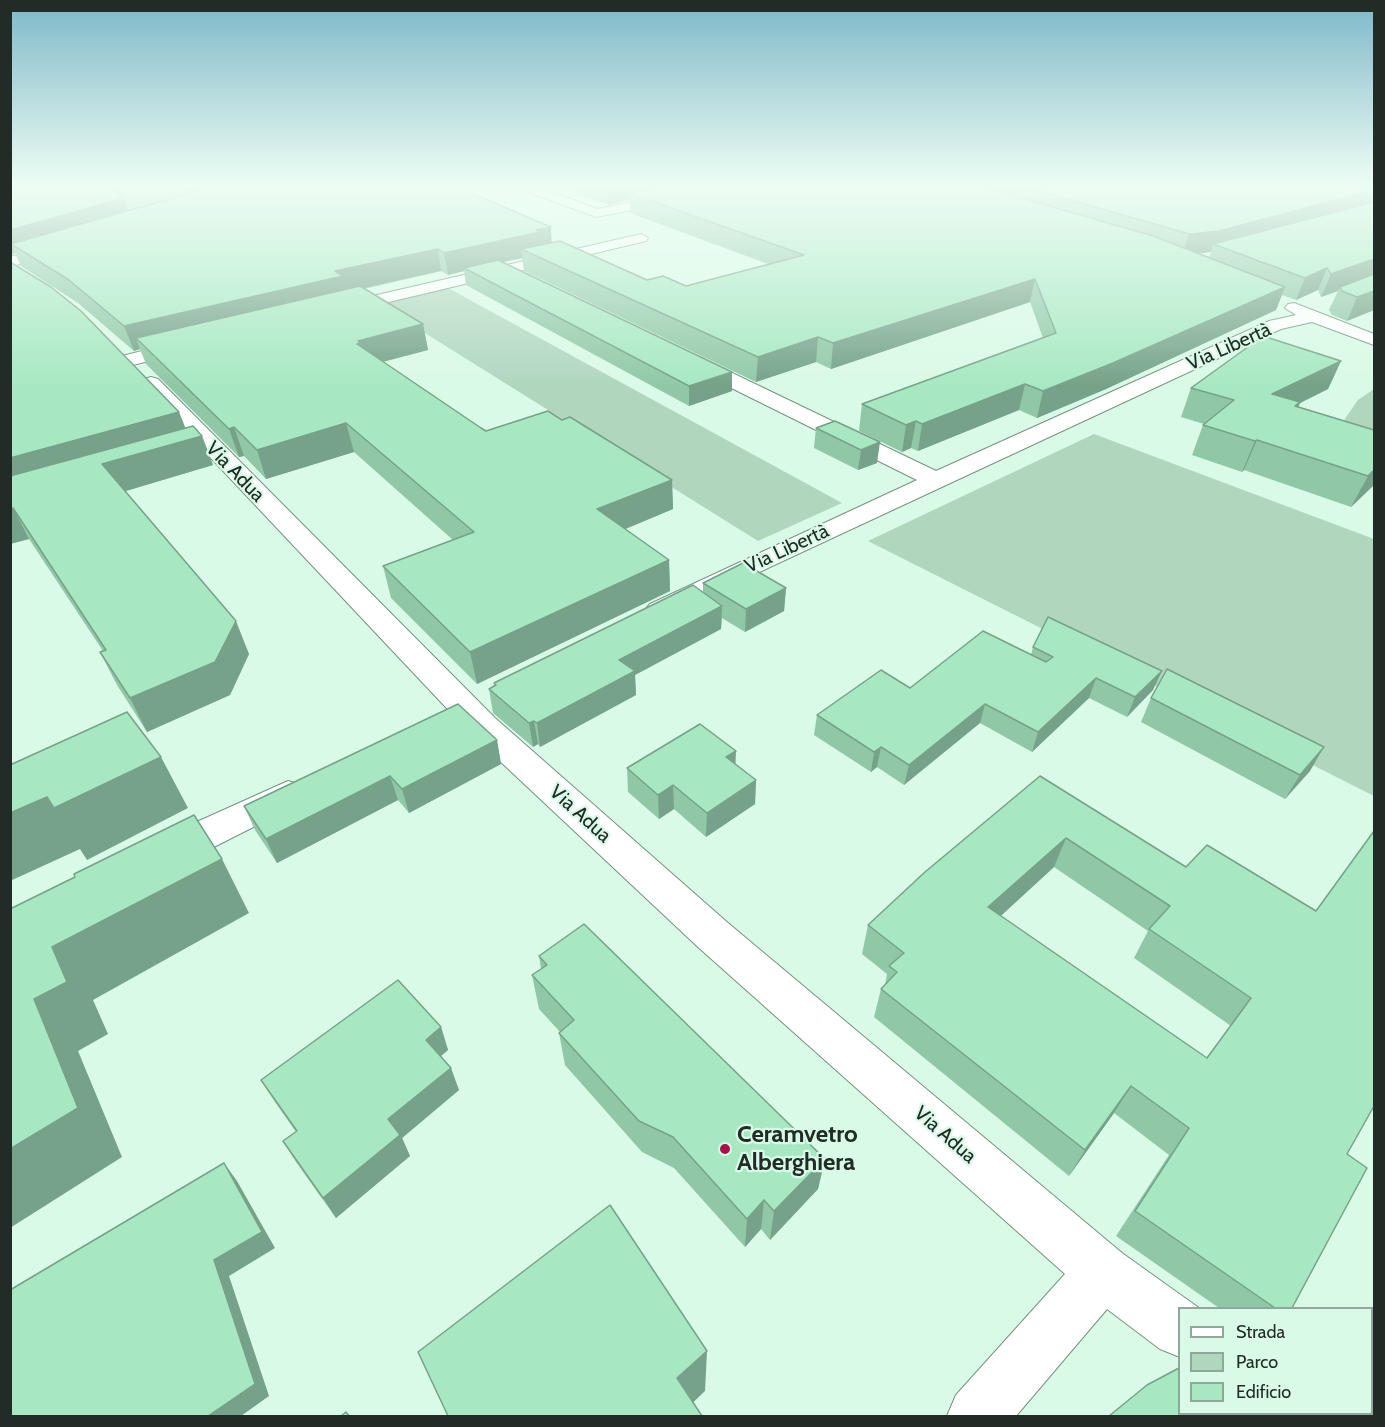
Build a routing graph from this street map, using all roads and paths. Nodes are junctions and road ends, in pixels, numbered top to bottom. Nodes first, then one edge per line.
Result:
1 (38, 254) edge
2 (569, 254) edge
3 (10, 262) edge
4 (502, 268) junction
5 (534, 284) edge
6 (1283, 303) edge
7 (1315, 310) junction
8 (327, 312) edge
9 (1374, 340) edge
10 (199, 343) edge
11 (672, 351) edge
12 (937, 481) junction
13 (633, 623) edge
14 (310, 783) edge
15 (139, 867) edge
16 (1103, 1272) junction
17 (1178, 1328) edge
18 (977, 1416) edge

1 - 3 street
2 - 4 street
4 - 5 street
4 - 8 street
6 - 7 street
7 - 9 street
7 - 12 street, Via Libertà
10 - 16 street, Via Adua
11 - 12 street
12 - 13 street, Via Libertà
14 - 15 street
16 - 17 street, Via Adua
16 - 18 street

